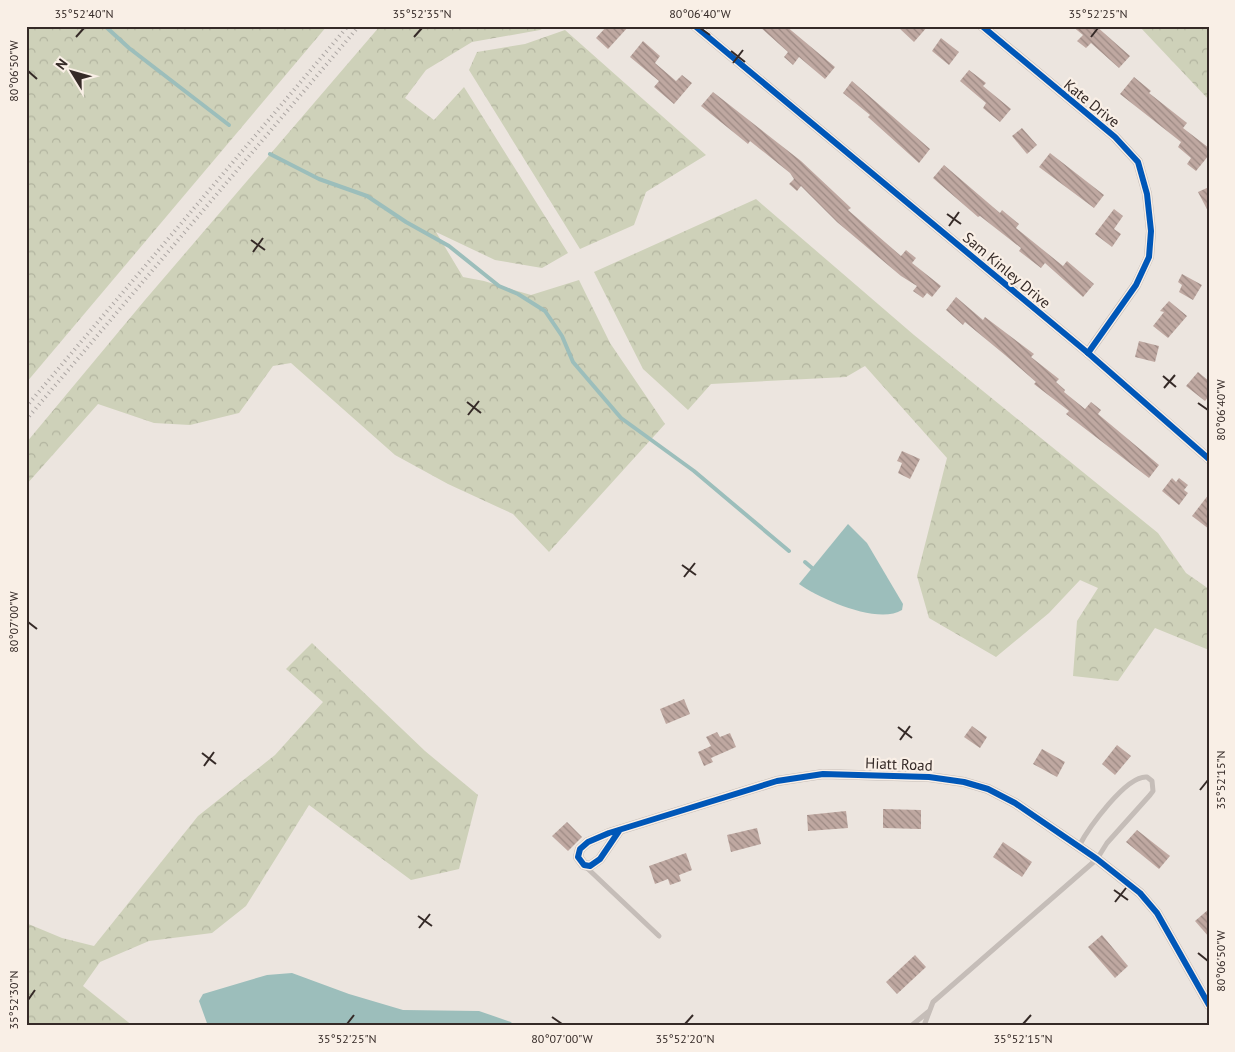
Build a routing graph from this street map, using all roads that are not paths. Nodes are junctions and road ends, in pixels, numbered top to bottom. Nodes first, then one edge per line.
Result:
1 (695, 26) edge
2 (982, 26) edge
3 (1088, 353) junction
4 (1209, 459) edge
5 (619, 830) junction
6 (1079, 846) junction
7 (1097, 859) junction
8 (584, 864) junction
9 (659, 936) dead end
10 (1209, 1006) edge
11 (930, 1011) junction
12 (911, 1026) edge
13 (927, 1026) edge

1 - 3 street, Sam Kinley Drive
2 - 3 street, Kate Drive
3 - 4 street, Sam Kinley Drive
5 - 6 street, Hiatt Road
5 - 8 street
5 - 8 street, Hiatt Road
6 - 7 street, Hiatt Road
6 - 7 lane
7 - 10 street, Hiatt Road
7 - 11 lane
8 - 9 lane
11 - 12 lane
11 - 13 lane

